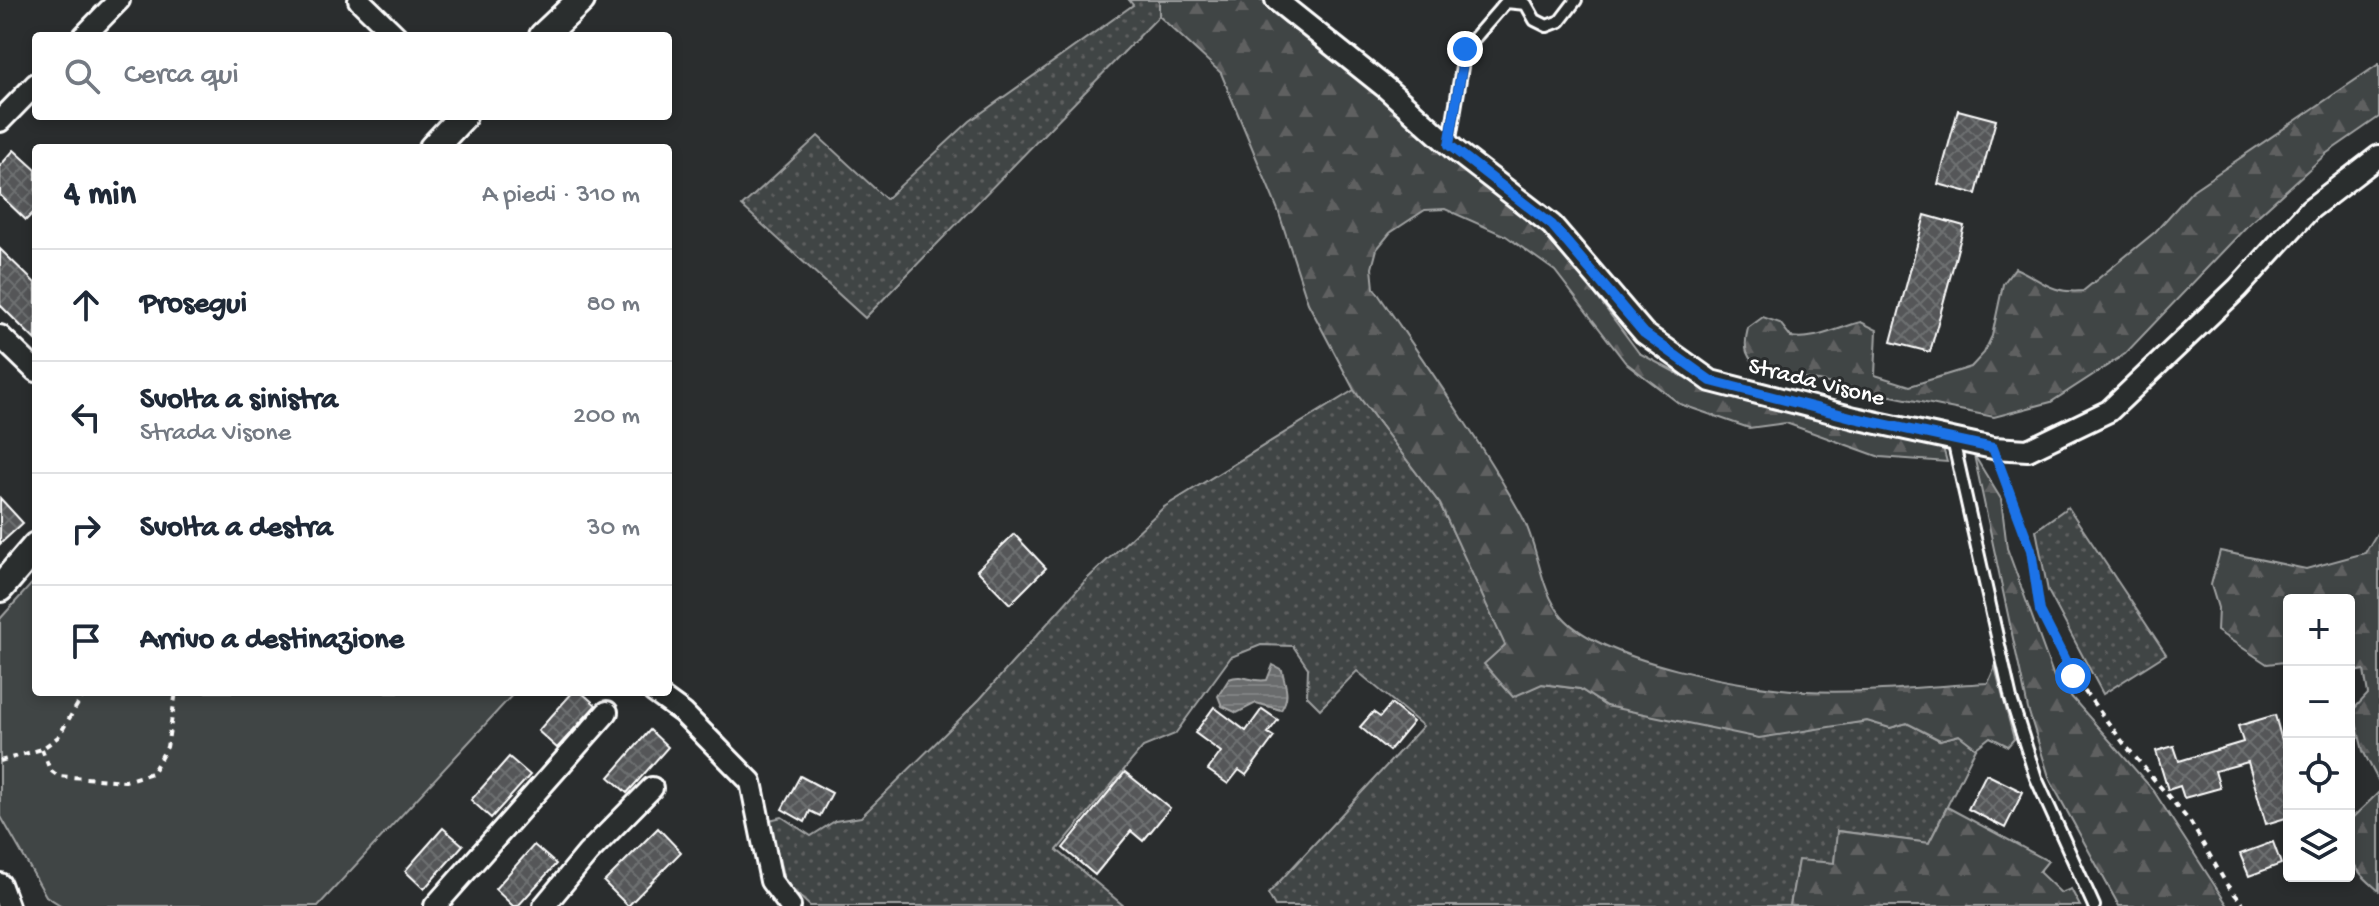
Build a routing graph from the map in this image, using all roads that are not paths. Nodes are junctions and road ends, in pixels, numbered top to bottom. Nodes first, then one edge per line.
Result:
1 (119, 0) edge
2 (359, 0) edge
3 (581, 0) edge
4 (1276, 0) edge
5 (1576, 0) edge
6 (88, 32) edge
7 (392, 32) edge
8 (547, 32) edge
9 (32, 88) edge
10 (459, 120) edge
11 (0, 121) edge
12 (437, 144) edge
13 (1449, 145) junction
14 (2379, 156) edge
15 (0, 336) edge
16 (32, 367) edge
17 (1952, 438) junction
18 (32, 551) edge
19 (0, 588) edge
20 (660, 696) edge
21 (607, 712) dead end
22 (652, 788) dead end
23 (0, 884) edge
24 (8, 906) edge
25 (435, 906) edge
26 (544, 906) edge
27 (790, 906) edge
28 (2094, 906) edge

1 - 6 street
2 - 7 street
3 - 8 street
4 - 13 street, Strada Visone
5 - 13 lane
9 - 11 street
10 - 12 street
13 - 17 street, Strada Visone
14 - 17 street, Strada Visone
15 - 16 street
17 - 28 lane
18 - 19 street
20 - 27 street
21 - 25 street
22 - 26 street
23 - 24 street

